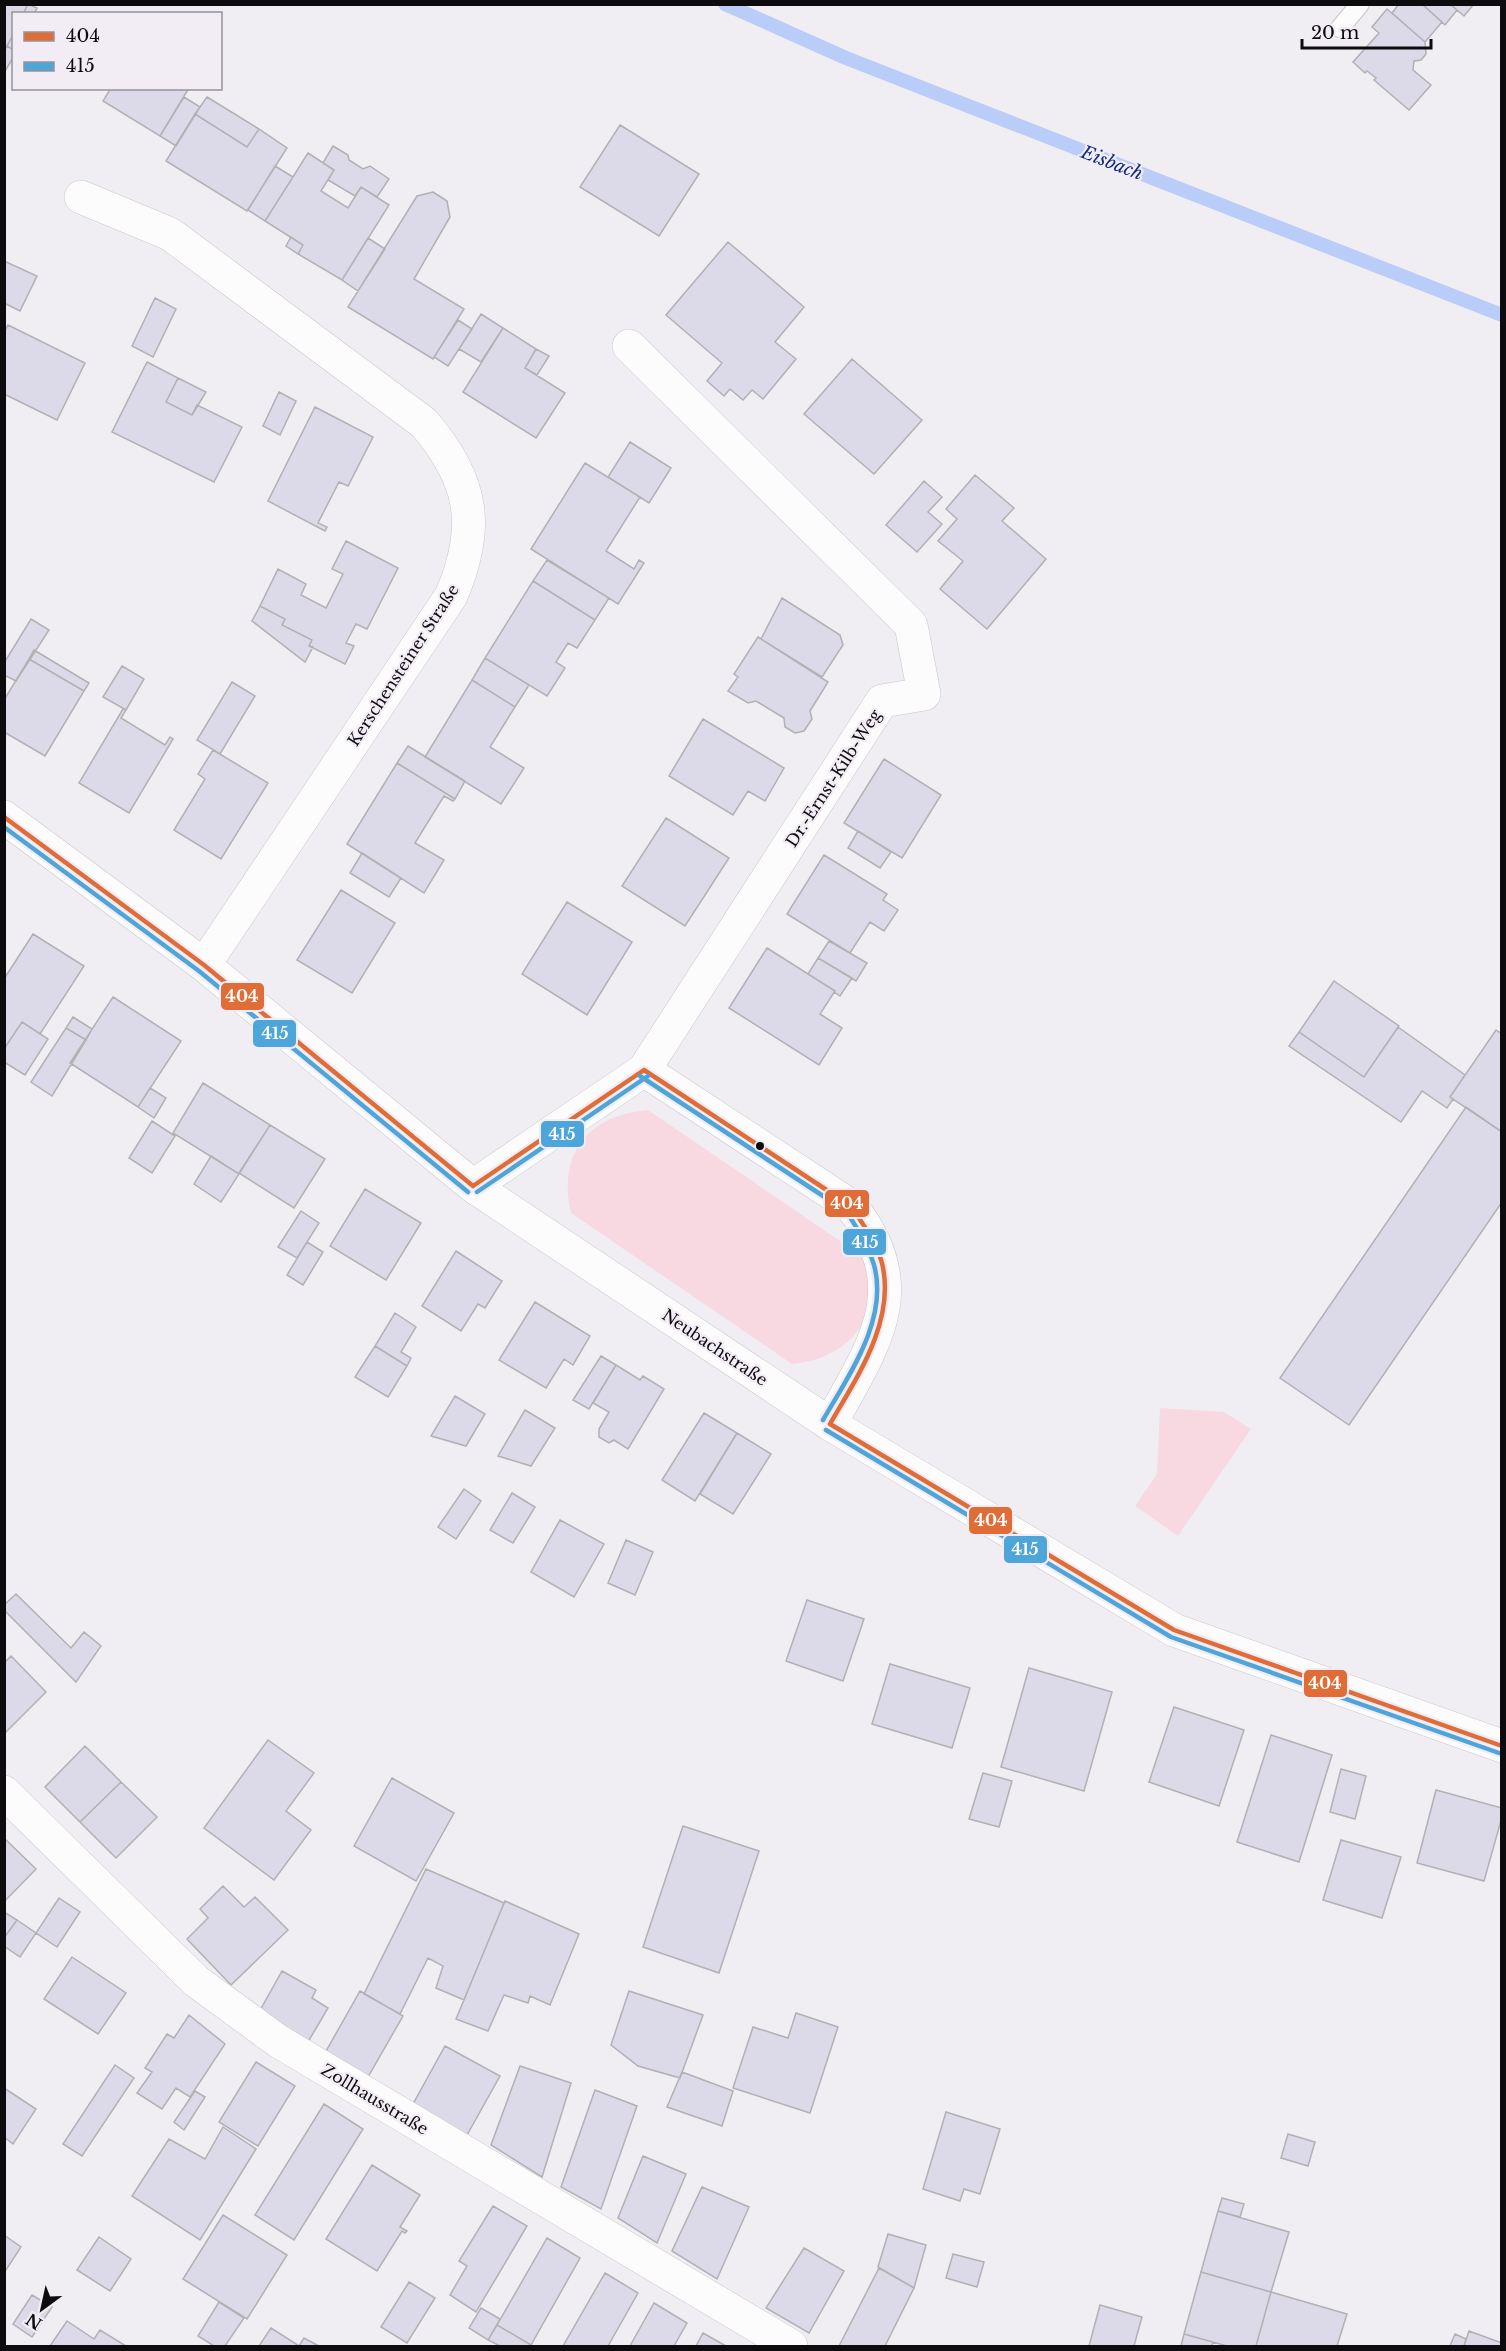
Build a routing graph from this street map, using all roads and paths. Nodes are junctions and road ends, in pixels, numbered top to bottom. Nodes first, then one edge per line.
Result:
1 (1360, 4) edge
2 (1340, 28) dead end
3 (81, 197) dead end
4 (629, 346) dead end
5 (4, 817) edge
6 (204, 965) junction
7 (644, 1070) junction
8 (473, 1186) junction
9 (830, 1424) junction
10 (1502, 1746) edge
11 (4, 1792) edge
12 (791, 2346) edge

1 - 2 lane
3 - 6 street, Kerschensteiner Straße
4 - 7 street, Dr.-Ernst-Kilb-Weg
5 - 6 street, Neubachstraße
6 - 8 street, Neubachstraße
7 - 8 street, Dr.-Ernst-Kilb-Weg
7 - 9 street
8 - 9 street, Neubachstraße
9 - 10 street, Neubachstraße
11 - 12 street, Zollhausstraße

